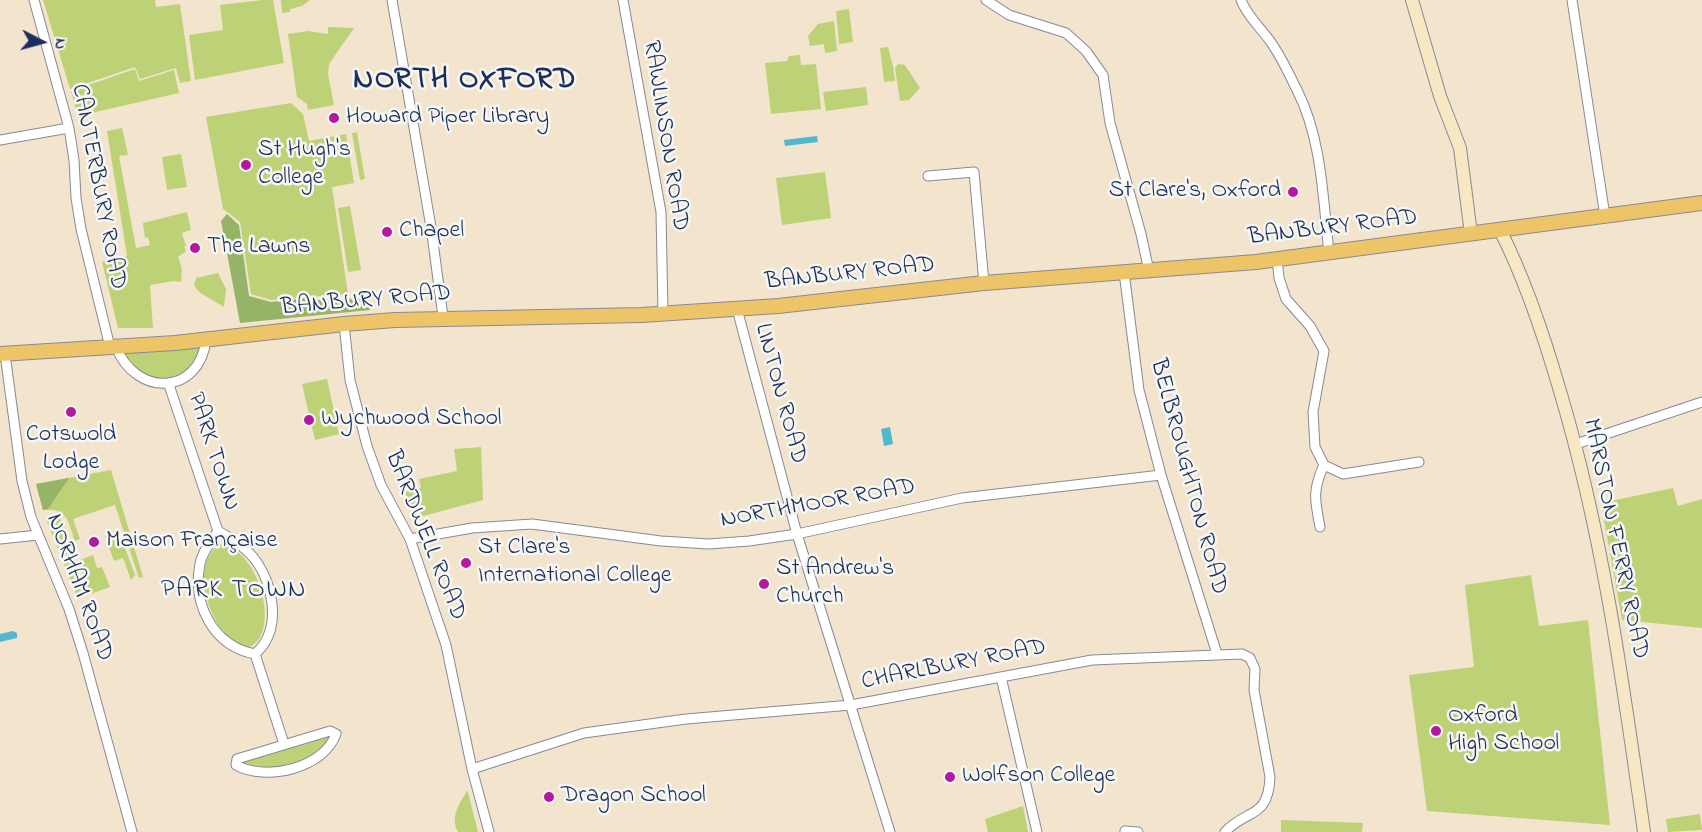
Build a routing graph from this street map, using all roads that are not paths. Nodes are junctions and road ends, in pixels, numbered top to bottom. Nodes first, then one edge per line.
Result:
1 (34, 0) edge
2 (392, 0) edge
3 (623, 0) edge
4 (986, 0) edge
5 (1241, 0) edge
6 (1412, 0) edge
7 (1572, 0) edge
8 (69, 128) junction
9 (0, 140) edge
10 (928, 176) dead end
11 (1702, 203) edge
12 (1605, 216) junction
13 (1500, 230) junction
14 (1471, 234) junction
15 (1329, 253) junction
16 (1277, 259) junction
17 (1149, 270) junction
18 (1124, 272) junction
19 (984, 283) junction
20 (737, 309) junction
21 (663, 314) junction
22 (443, 317) junction
23 (344, 324) junction
24 (206, 340) junction
25 (113, 347) junction
26 (2, 354) edge
27 (169, 385) junction
28 (1702, 402) edge
29 (1576, 444) junction
30 (1419, 462) dead end
31 (1324, 465) junction
32 (1161, 475) junction
33 (1320, 526) dead end
34 (218, 531) junction
35 (797, 534) junction
36 (38, 535) junction
37 (0, 539) edge
38 (410, 539) junction
39 (255, 654) junction
40 (1217, 654) junction
41 (1001, 676) junction
42 (851, 705) junction
43 (284, 744) junction
44 (472, 769) junction
45 (1125, 831) edge
46 (132, 832) edge
47 (489, 832) edge
48 (890, 832) edge
49 (1037, 832) edge
50 (1138, 832) edge
51 (1225, 832) edge
52 (1644, 832) edge

1 - 8 street, CANTERBURY ROAD
2 - 22 street
3 - 21 street, RAWLINSON ROAD
4 - 17 street
5 - 15 street
6 - 14 main road
7 - 12 street
8 - 9 street
8 - 25 street, CANTERBURY ROAD
10 - 19 street
11 - 12 main road, BANBURY ROAD
12 - 13 main road, BANBURY ROAD
13 - 14 main road, BANBURY ROAD
13 - 29 main road, MARSTON FERRY ROAD
14 - 15 main road, BANBURY ROAD
15 - 16 main road, BANBURY ROAD
16 - 17 main road, BANBURY ROAD
16 - 31 street
17 - 18 main road, BANBURY ROAD
18 - 19 main road, BANBURY ROAD
18 - 32 street, BELBROUGHTON ROAD
19 - 20 main road, BANBURY ROAD
20 - 21 main road, BANBURY ROAD
20 - 35 street, LINTON ROAD
21 - 22 main road, BANBURY ROAD
22 - 23 main road, BANBURY ROAD
23 - 24 main road, BANBURY ROAD
23 - 38 street, BARDWELL ROAD
24 - 25 main road, BANBURY ROAD
24 - 27 street, PARK TOWN
25 - 26 main road, BANBURY ROAD
25 - 27 street, PARK TOWN
26 - 36 street, NORHAM ROAD
27 - 34 street, PARK TOWN
28 - 29 street
29 - 52 main road, MARSTON FERRY ROAD
30 - 31 street
31 - 33 street
32 - 35 street, NORTHMOOR ROAD
32 - 40 street, BELBROUGHTON ROAD
34 - 39 street, PARK TOWN
34 - 39 street, PARK TOWN
35 - 38 street, NORTHMOOR ROAD
35 - 42 street, LINTON ROAD
36 - 37 street
36 - 46 street, NORHAM ROAD
38 - 44 street, BARDWELL ROAD
39 - 43 street
40 - 41 street, CHARLBURY ROAD
40 - 51 street, CHARLBURY ROAD
41 - 42 street, CHARLBURY ROAD
41 - 49 street
42 - 44 street, CHARLBURY ROAD
42 - 48 street, LINTON ROAD
43 - 43 street
44 - 47 street, BARDWELL ROAD
45 - 50 street

